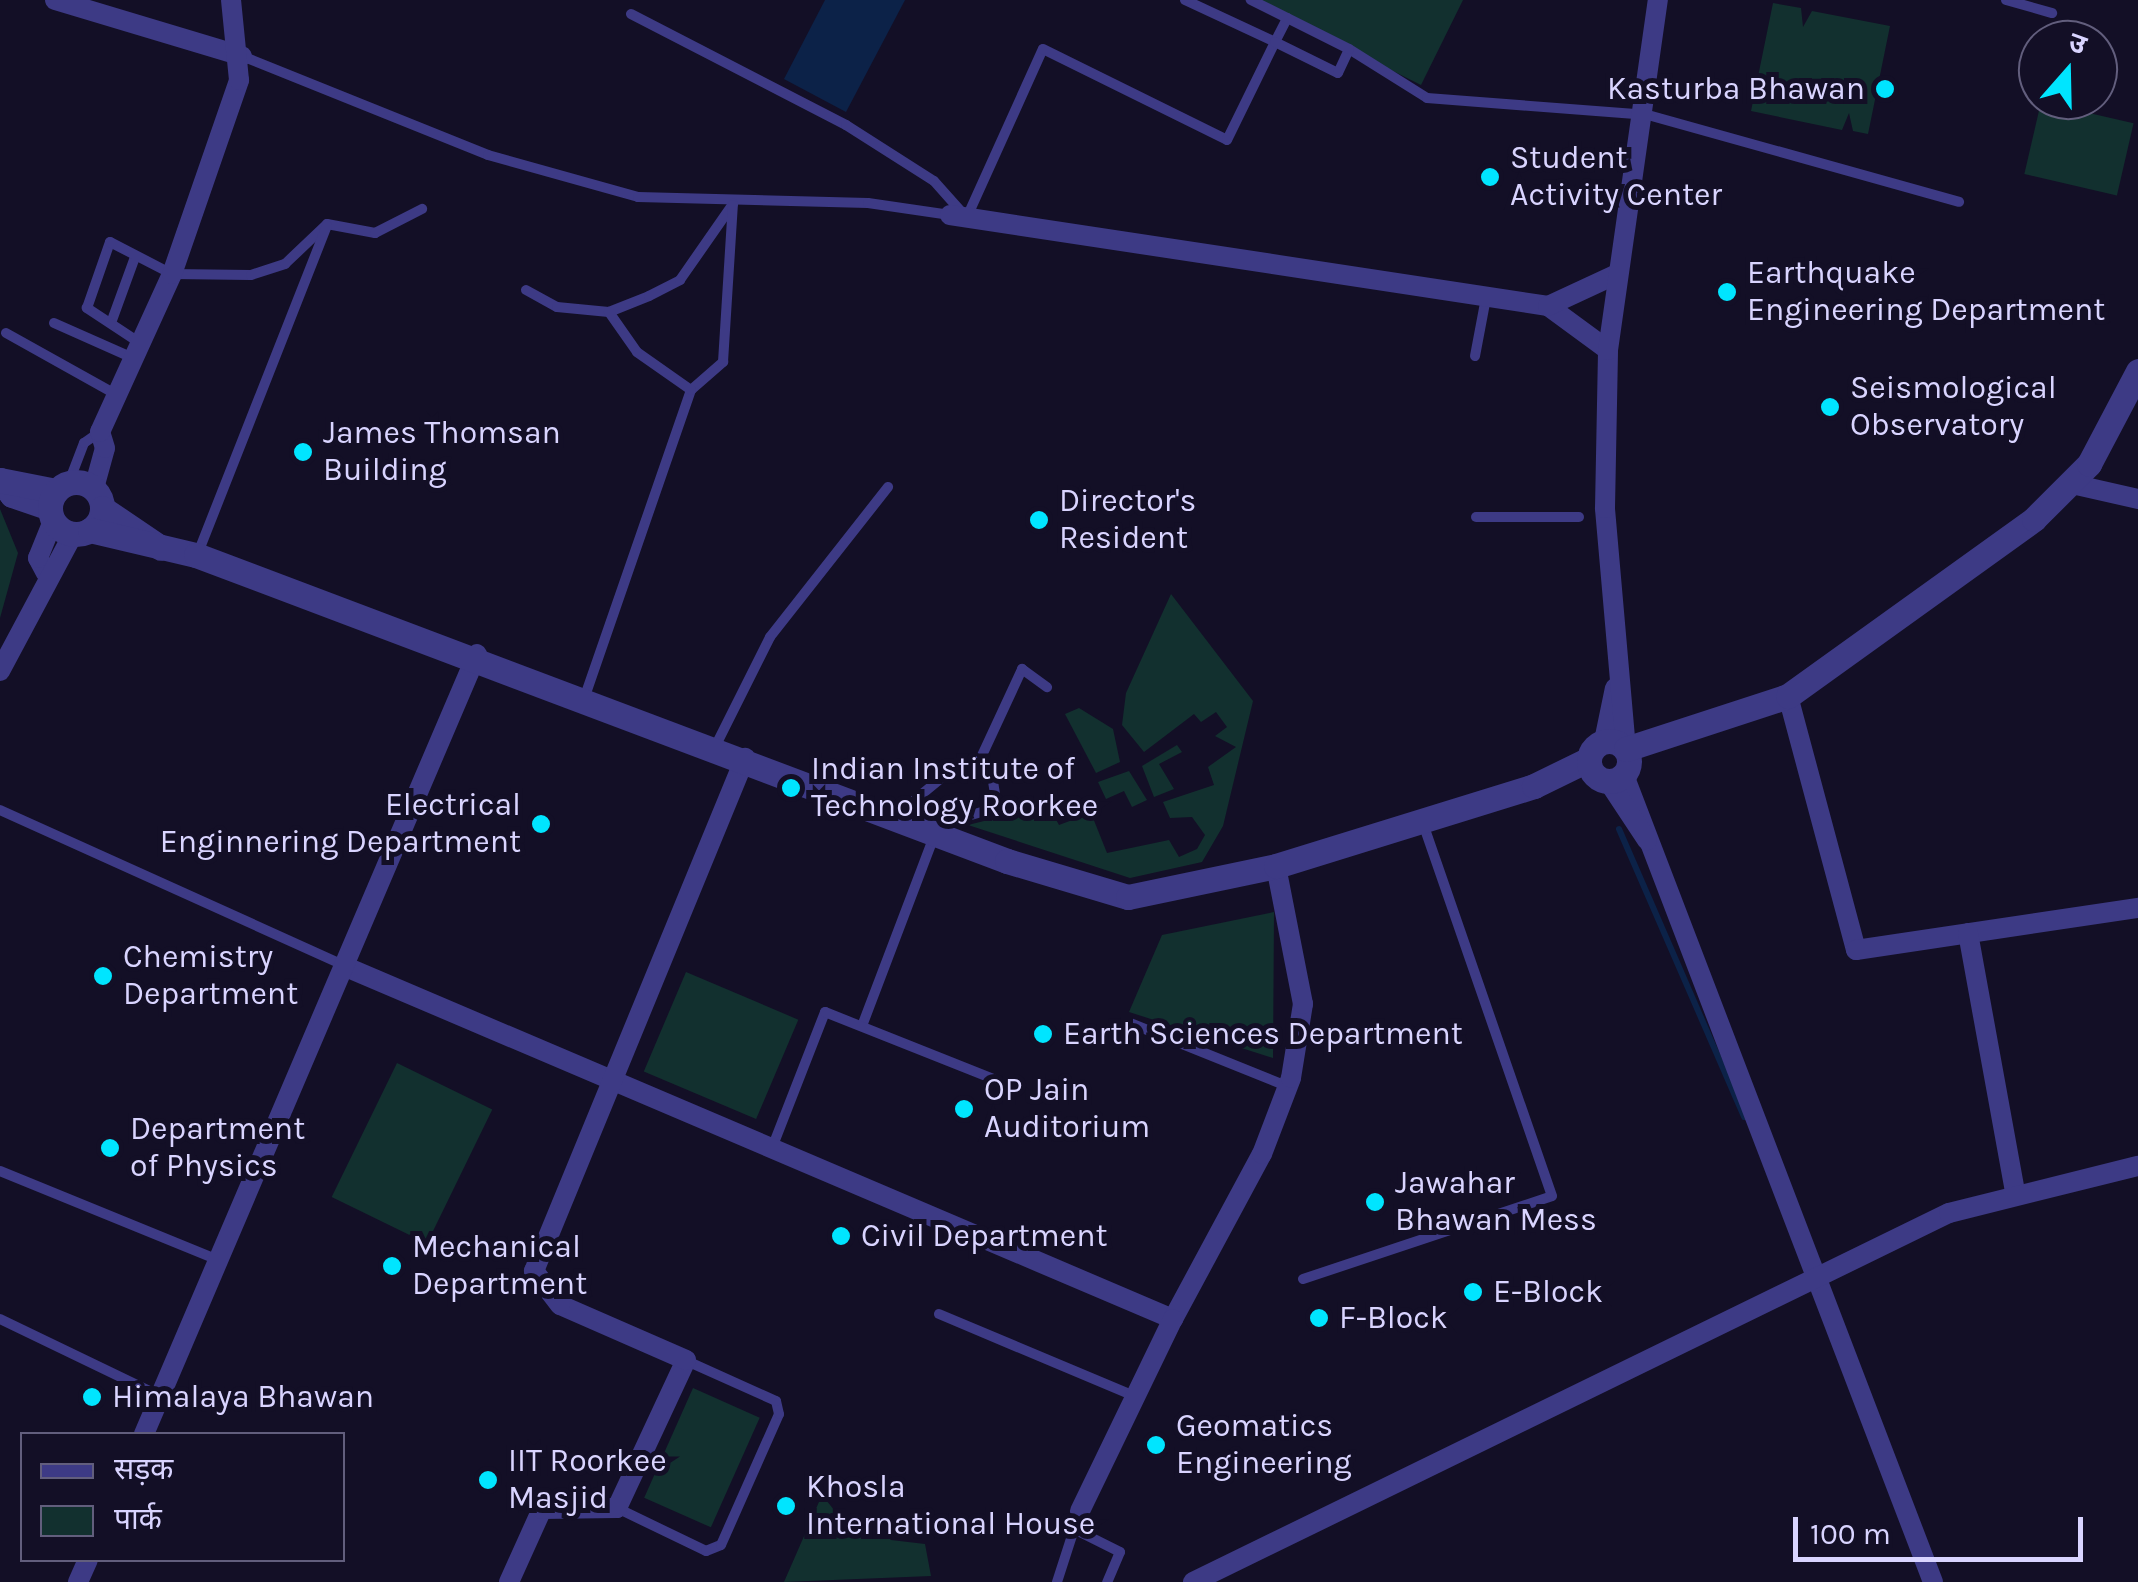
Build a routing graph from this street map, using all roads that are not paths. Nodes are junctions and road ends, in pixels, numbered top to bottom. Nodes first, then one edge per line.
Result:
1 (54, 0) edge
2 (230, 0) edge
3 (1185, 0) edge
4 (1251, 0) edge
5 (1658, 0) edge
6 (2006, 0) edge
7 (2052, 13) dead end
8 (631, 14) dead end
9 (1288, 18) junction
10 (1275, 42) junction
11 (1349, 50) junction
12 (242, 56) junction
13 (1648, 115) junction
14 (1959, 202) dead end
15 (734, 204) junction
16 (422, 209) dead end
17 (958, 216) junction
18 (327, 224) junction
19 (136, 258) junction
20 (172, 274) junction
21 (1617, 274) junction
22 (526, 290) dead end
23 (1486, 296) junction
24 (1548, 306) junction
25 (609, 312) junction
26 (54, 323) dead end
27 (110, 323) junction
28 (6, 333) dead end
29 (1608, 350) junction
30 (137, 351) junction
31 (1475, 356) dead end
32 (2138, 371) edge
33 (692, 390) junction
34 (117, 395) junction
35 (0, 480) edge
36 (2072, 484) junction
37 (888, 487) dead end
38 (2138, 499) edge
39 (73, 508) junction
40 (1476, 517) dead end
41 (1579, 517) dead end
42 (196, 555) junction
43 (477, 654) junction
44 (0, 671) edge
45 (1047, 686) dead end
46 (585, 696) junction
47 (1788, 696) junction
48 (715, 746) junction
49 (745, 758) junction
50 (978, 764) junction
51 (1605, 765) junction
52 (946, 804) dead end
53 (0, 810) edge
54 (956, 812) junction
55 (894, 817) junction
56 (1423, 822) junction
57 (940, 835) junction
58 (1276, 866) junction
59 (2138, 908) edge
60 (1968, 933) junction
61 (346, 966) junction
62 (1130, 1023) dead end
63 (862, 1026) junction
64 (616, 1079) junction
65 (993, 1079) dead end
66 (1288, 1086) junction
67 (772, 1149) junction
68 (2138, 1166) edge
69 (0, 1171) edge
70 (2015, 1192) junction
71 (220, 1261) junction
72 (1823, 1277) junction
73 (1303, 1280) dead end
74 (939, 1314) dead end
75 (1174, 1318) junction
76 (0, 1319) edge
77 (686, 1360) junction
78 (161, 1396) junction
79 (1137, 1397) junction
80 (145, 1432) edge
81 (618, 1508) junction
82 (1079, 1521) junction
83 (509, 1582) edge
84 (1057, 1582) edge
85 (1108, 1582) edge
86 (1193, 1582) edge
87 (1934, 1582) edge

1 - 12 street
2 - 12 street
3 - 10 lane
4 - 9 lane
5 - 13 street
6 - 7 lane
8 - 17 lane
9 - 10 lane
9 - 11 lane
10 - 11 lane
10 - 17 lane
11 - 13 lane
12 - 15 lane
12 - 20 street
13 - 14 lane
13 - 21 street
15 - 17 lane
15 - 25 lane
15 - 33 lane
16 - 18 lane
17 - 23 street
18 - 20 lane
18 - 42 lane
19 - 20 lane
19 - 27 lane
19 - 27 lane
20 - 30 street
21 - 24 street
21 - 29 street
22 - 25 lane
23 - 24 street
23 - 31 lane
24 - 29 street
25 - 33 lane
26 - 30 lane
27 - 30 lane
28 - 34 lane
29 - 51 street
30 - 34 street
32 - 36 street
33 - 46 lane
34 - 39 street
35 - 39 street
36 - 38 street
36 - 47 street
37 - 48 lane
39 - 42 street
39 - 44 street
40 - 41 lane
42 - 43 street
43 - 46 street
43 - 61 street
45 - 50 lane
46 - 48 street
47 - 51 street
47 - 60 street
48 - 49 street
49 - 55 street
49 - 64 street
50 - 54 lane
50 - 55 lane
51 - 56 street
51 - 72 street
52 - 54 lane
53 - 61 lane
54 - 57 lane
55 - 57 street
56 - 58 street
56 - 73 lane
57 - 58 street
57 - 63 lane
58 - 66 street
59 - 60 street
60 - 70 street
61 - 64 street
61 - 71 street
62 - 66 lane
63 - 65 lane
63 - 67 lane
64 - 67 street
64 - 77 street
66 - 75 street
67 - 75 street
68 - 70 street
69 - 71 lane
70 - 72 street
71 - 78 street
72 - 86 street
72 - 87 street
74 - 79 lane
75 - 79 street
76 - 78 lane
77 - 81 street
77 - 81 lane
78 - 80 street
79 - 82 street
81 - 83 street
82 - 84 lane
82 - 85 lane

